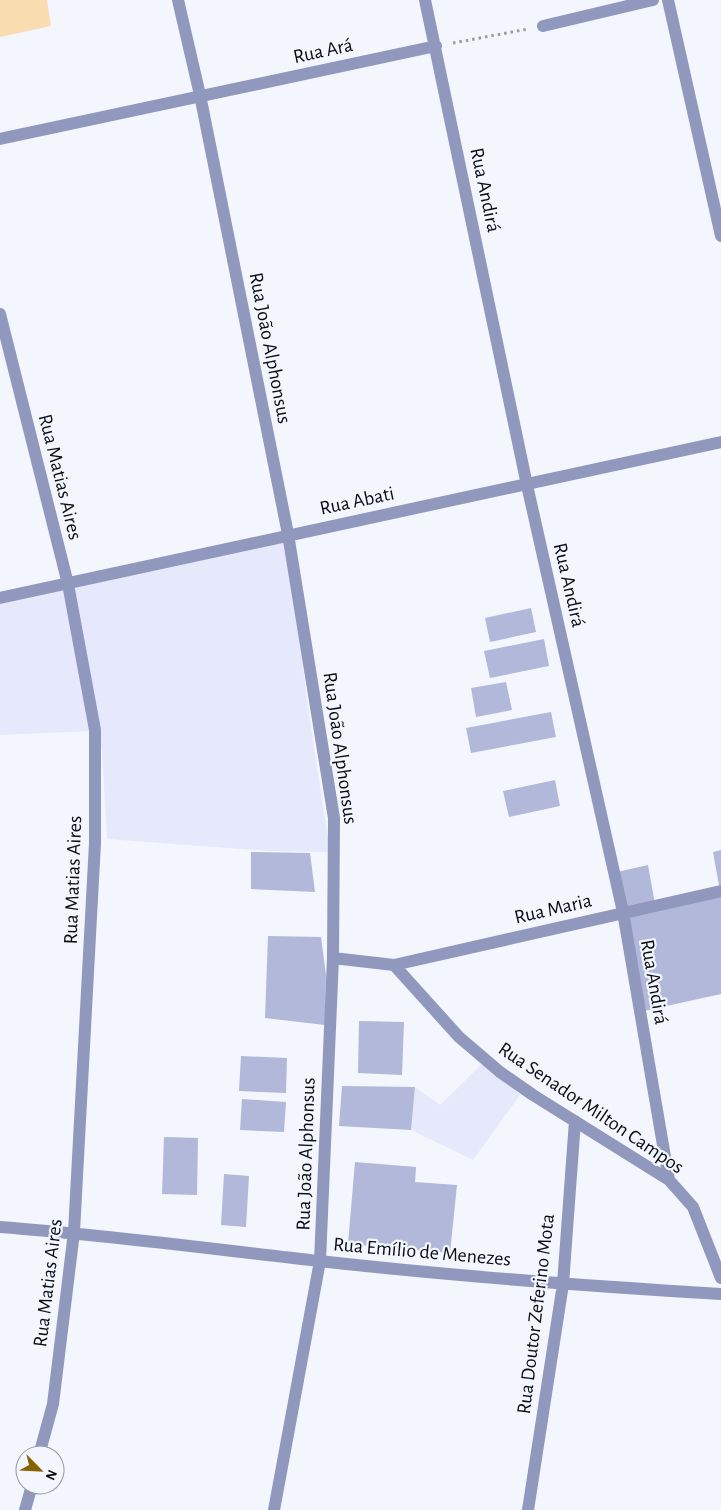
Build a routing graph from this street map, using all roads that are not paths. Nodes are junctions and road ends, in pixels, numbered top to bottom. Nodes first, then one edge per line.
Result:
1 (178, 0) edge
2 (425, 0) edge
3 (653, 0) edge
4 (668, 0) edge
5 (543, 26) road end
6 (436, 46) junction
7 (200, 96) junction
8 (0, 139) edge
9 (721, 236) edge
10 (0, 314) edge
11 (721, 442) edge
12 (527, 485) junction
13 (288, 534) junction
14 (68, 584) junction
15 (0, 598) edge
16 (721, 891) edge
17 (623, 912) junction
18 (333, 958) junction
19 (394, 965) junction
20 (576, 1122) junction
21 (669, 1180) junction
22 (0, 1227) edge
23 (74, 1232) junction
24 (320, 1261) junction
25 (721, 1278) edge
26 (563, 1284) junction
27 (721, 1294) edge
28 (42, 1445) edge
29 (29, 1495) edge
30 (25, 1510) edge
31 (274, 1510) edge
32 (528, 1510) edge

1 - 7 street, Rua João Alphonsus
2 - 6 street, Rua Andirá
3 - 5 street
4 - 9 street
6 - 7 street, Rua Ará
6 - 12 street, Rua Andirá
7 - 8 street, Rua Ará
7 - 13 street, Rua João Alphonsus
10 - 14 street, Rua Matias Aires
11 - 12 street, Rua Abati
12 - 13 street, Rua Abati
12 - 17 street, Rua Andirá
13 - 14 street, Rua Abati
13 - 18 street, Rua João Alphonsus
14 - 15 street, Rua Abati
14 - 23 street, Rua Matias Aires
16 - 17 street, Rua Maria
17 - 19 street, Rua Maria
17 - 21 street, Rua Andirá
18 - 19 street
18 - 24 street, Rua João Alphonsus
19 - 20 street, Rua Senador Milton Campos
20 - 21 street, Rua Senador Milton Campos
20 - 26 street, Rua Doutor Zeferino Mota
21 - 25 street, Rua Senador Milton Campos
22 - 23 street, Rua Emílio de Menezes
23 - 24 street, Rua Emílio de Menezes
23 - 28 street, Rua Matias Aires
24 - 26 street, Rua Emílio de Menezes
24 - 31 street, Rua João Alphonsus
26 - 27 street, Rua Emílio de Menezes
26 - 32 street, Rua Doutor Zeferino Mota
29 - 30 street

